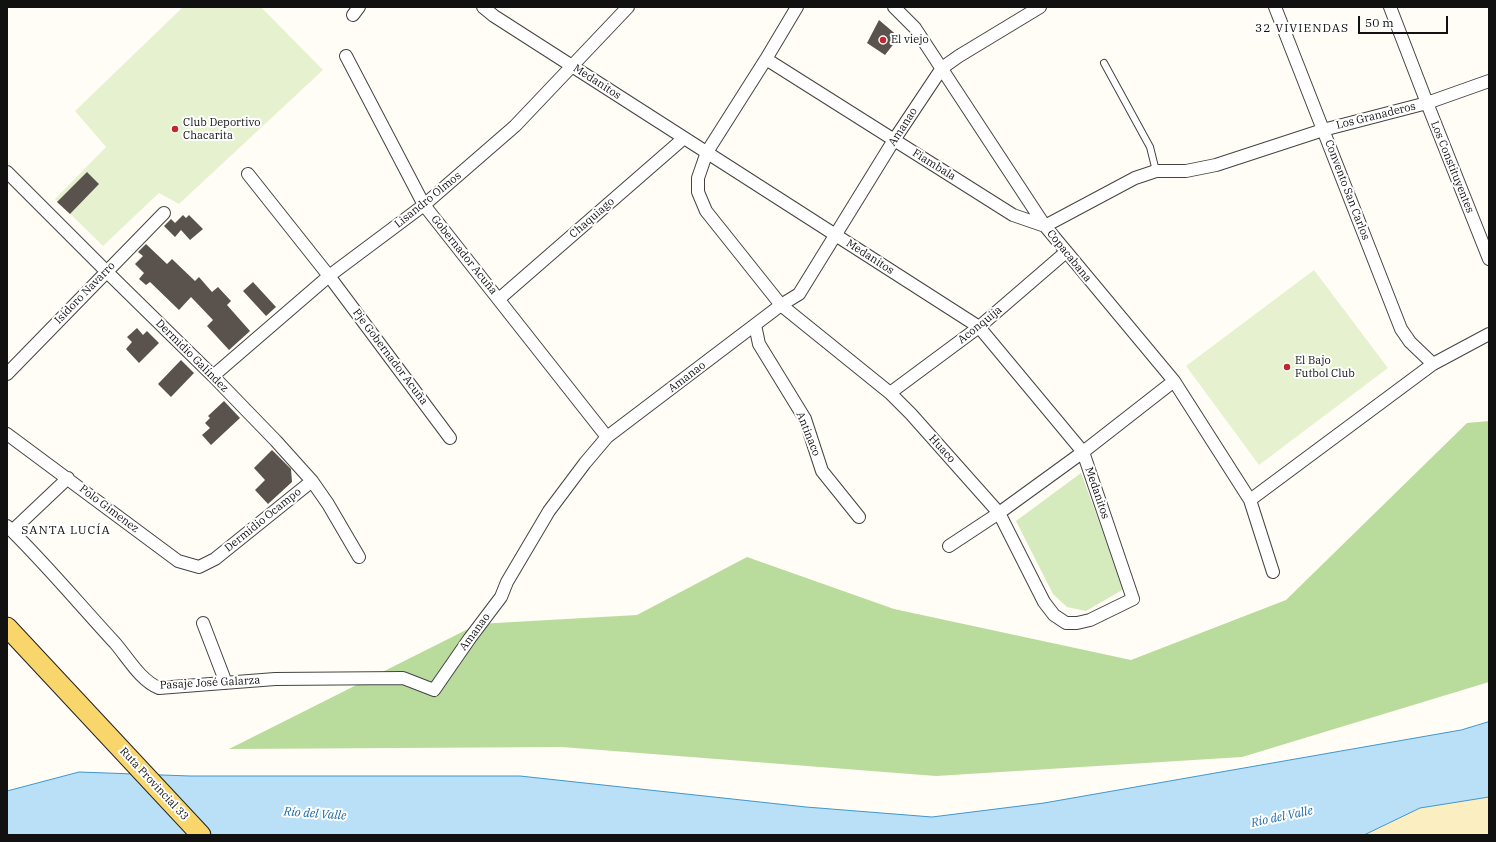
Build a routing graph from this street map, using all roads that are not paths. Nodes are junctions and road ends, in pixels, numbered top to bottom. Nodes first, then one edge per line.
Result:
1 (483, 7) edge
2 (628, 7) edge
3 (797, 7) edge
4 (894, 7) edge
5 (1040, 7) edge
6 (1275, 7) edge
7 (1390, 7) edge
8 (346, 56) dead end
9 (766, 59) junction
10 (1104, 63) dead end
11 (572, 66) junction
12 (942, 68) junction
13 (1489, 81) edge
14 (1427, 103) junction
15 (1323, 130) junction
16 (684, 138) junction
17 (894, 140) junction
18 (707, 152) junction
19 (1156, 171) junction
20 (7, 172) edge
21 (248, 174) dead end
22 (424, 205) junction
23 (164, 213) dead end
24 (1045, 226) junction
25 (836, 235) junction
26 (1066, 252) junction
27 (1489, 259) edge
28 (106, 271) junction
29 (329, 276) junction
30 (499, 299) junction
31 (781, 305) junction
32 (755, 325) junction
33 (979, 327) junction
34 (1489, 334) edge
35 (1433, 364) junction
36 (7, 374) edge
37 (213, 376) junction
38 (1174, 381) junction
39 (890, 393) junction
40 (7, 434) edge
41 (607, 437) junction
42 (450, 438) dead end
43 (1083, 452) junction
44 (68, 478) junction
45 (312, 481) junction
46 (1250, 500) junction
47 (999, 513) junction
48 (859, 517) dead end
49 (10, 529) edge
50 (949, 546) dead end
51 (359, 557) dead end
52 (215, 559) joint
53 (1273, 572) dead end
54 (202, 623) dead end
55 (1066, 623) joint
56 (7, 626) edge
57 (226, 683) junction
58 (434, 690) joint
59 (201, 835) edge

1 - 11 street, Medanitos
2 - 11 street, Lisandro Olmos
3 - 9 street
4 - 12 street, Copacabana
5 - 12 street
6 - 15 street, Convento San Carlos
7 - 14 street, Los Constituyentes
8 - 22 street, Gobernador Acuña
9 - 17 street, Fiambala
9 - 18 street
10 - 19 lane
11 - 16 street, Medanitos
11 - 22 street, Lisandro Olmos
12 - 17 street, Amanao
12 - 24 street, Copacabana
13 - 14 street, Los Granaderos
14 - 15 street, Los Granaderos
14 - 27 street, Los Constituyentes
15 - 19 street, Los Granaderos
15 - 35 street, Convento San Carlos
16 - 18 street, Medanitos
16 - 30 street, Chaquiago
17 - 24 street, Fiambala
17 - 25 street, Amanao
18 - 25 street, Medanitos
18 - 31 street
19 - 24 street
20 - 28 street, Dermidio Galíndez
21 - 29 street, Pje Gobernador Acuña
22 - 29 street, Lisandro Olmos
22 - 30 street, Gobernador Acuña
23 - 28 street, Isidoro Navarro
24 - 26 street, Copacabana
25 - 31 street, Amanao
25 - 33 street, Medanitos
26 - 33 street, Aconquija
26 - 38 street, Copacabana
28 - 36 street, Isidoro Navarro
28 - 37 street, Dermidio Galíndez
29 - 37 street, Lisandro Olmos
29 - 42 street, Pje Gobernador Acuña
30 - 41 street, Gobernador Acuña
31 - 32 street, Amanao
31 - 39 street, Huaco
32 - 41 street, Amanao
32 - 48 street, Antinaco
33 - 39 street, Aconquija
33 - 43 street, Medanitos
34 - 35 street
35 - 46 street
37 - 45 street, Dermidio Galíndez
38 - 43 street
38 - 46 street, Copacabana
39 - 47 street, Huaco
40 - 44 street, Polo Gimenez
41 - 58 street, Amanao
43 - 47 street
43 - 55 street, Medanitos
44 - 49 street
44 - 52 street, Polo Gimenez
45 - 51 street, Dermidio Galíndez
45 - 52 street, Dermidio Ocampo
46 - 53 street, Copacabana
47 - 50 street
47 - 55 street, Huaco
49 - 57 street, Pasaje José Galarza
54 - 57 street
56 - 59 main road, Ruta Provincial 33
57 - 58 street, Pasaje José Galarza

